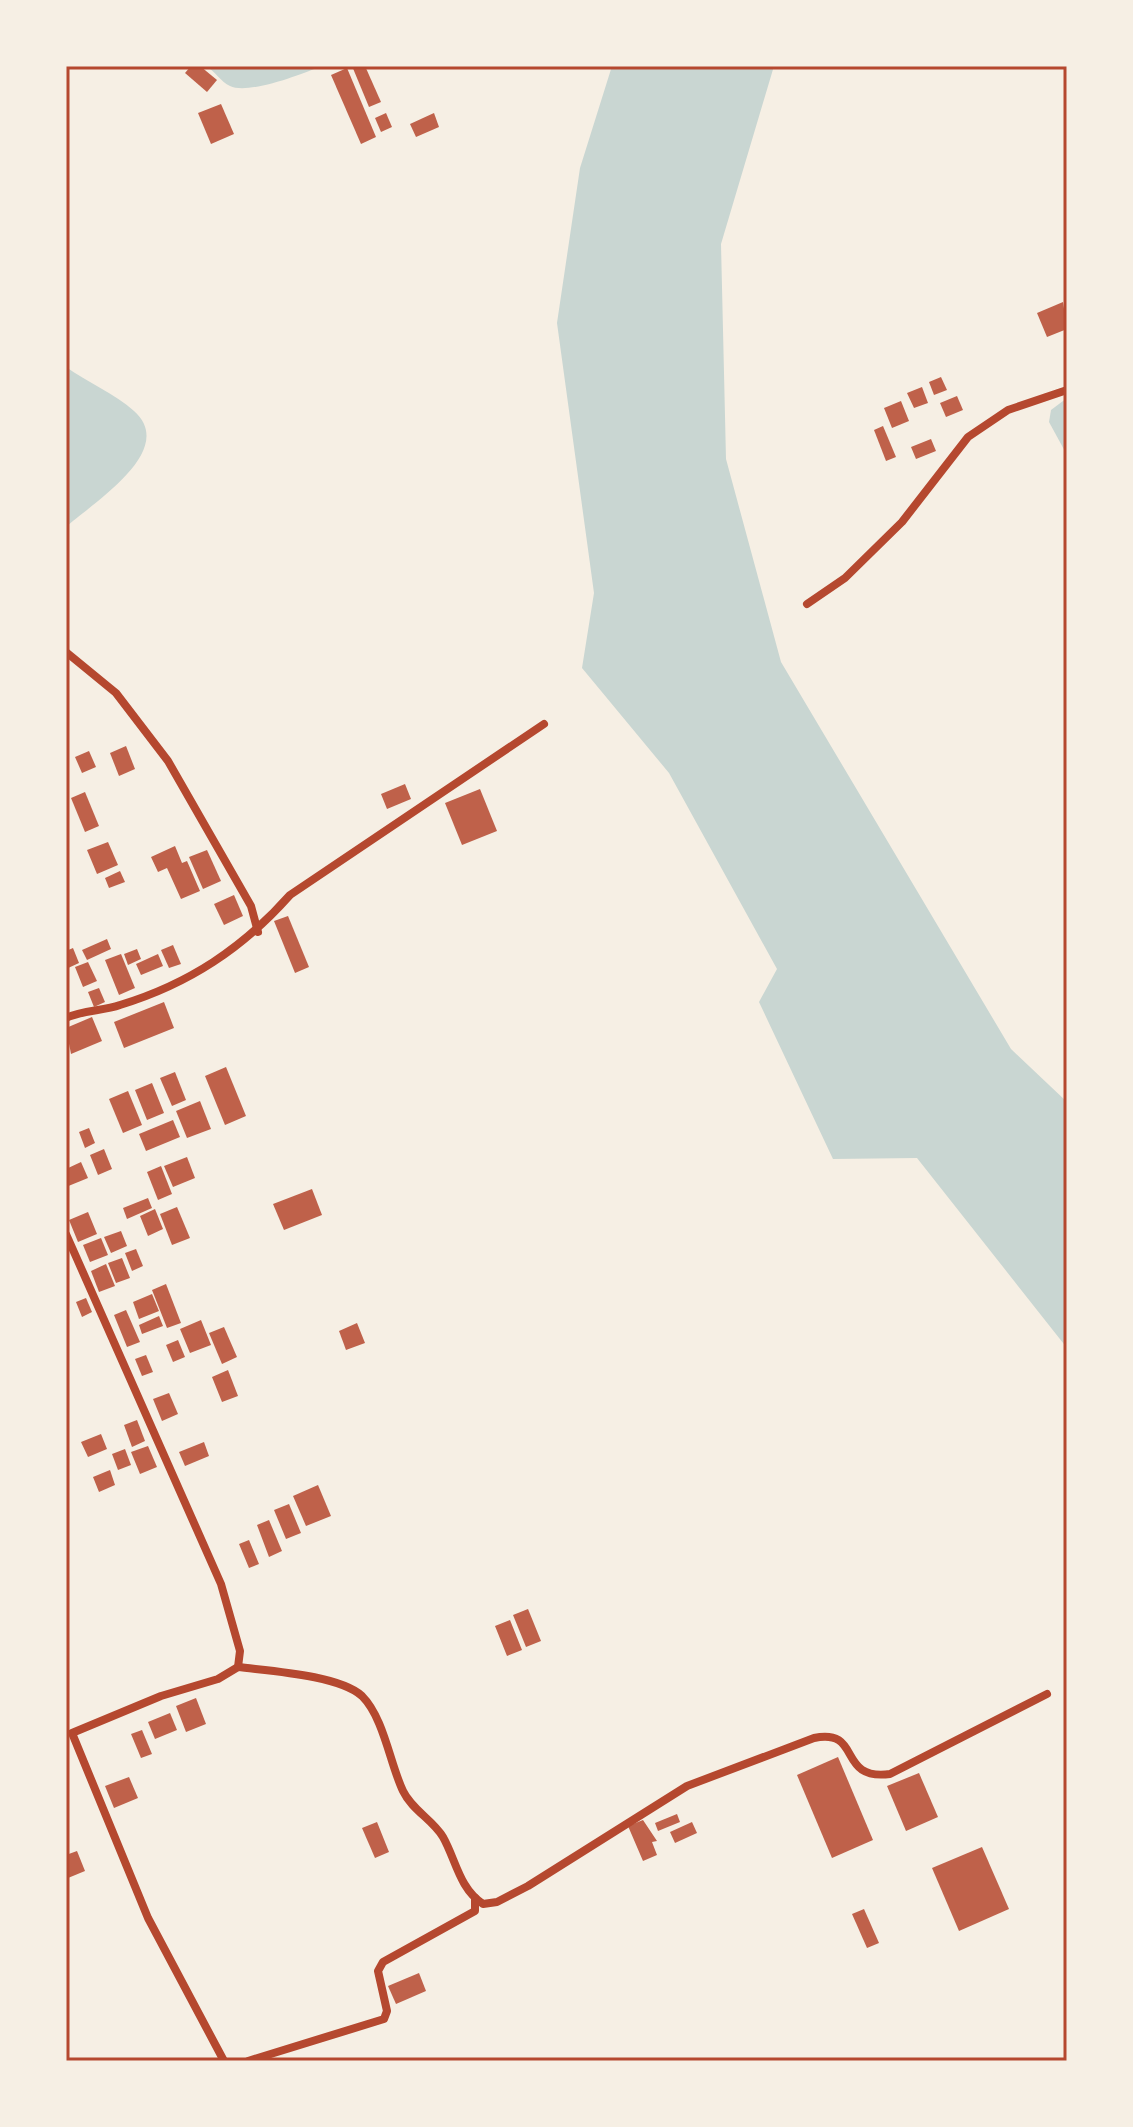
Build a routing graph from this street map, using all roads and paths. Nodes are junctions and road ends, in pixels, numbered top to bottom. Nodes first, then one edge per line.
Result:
1 (1067, 390) edge
2 (807, 604) dead end
3 (66, 652) edge
4 (544, 724) dead end
5 (258, 932) junction
6 (66, 1018) edge
7 (66, 1234) edge
8 (238, 1667) junction
9 (1047, 1694) dead end
10 (475, 1898) junction
11 (224, 2061) edge
12 (248, 2061) edge

1 - 2 street
3 - 5 street
4 - 5 street
5 - 6 street
7 - 8 street
8 - 10 street
8 - 11 street
9 - 10 street
10 - 12 street

